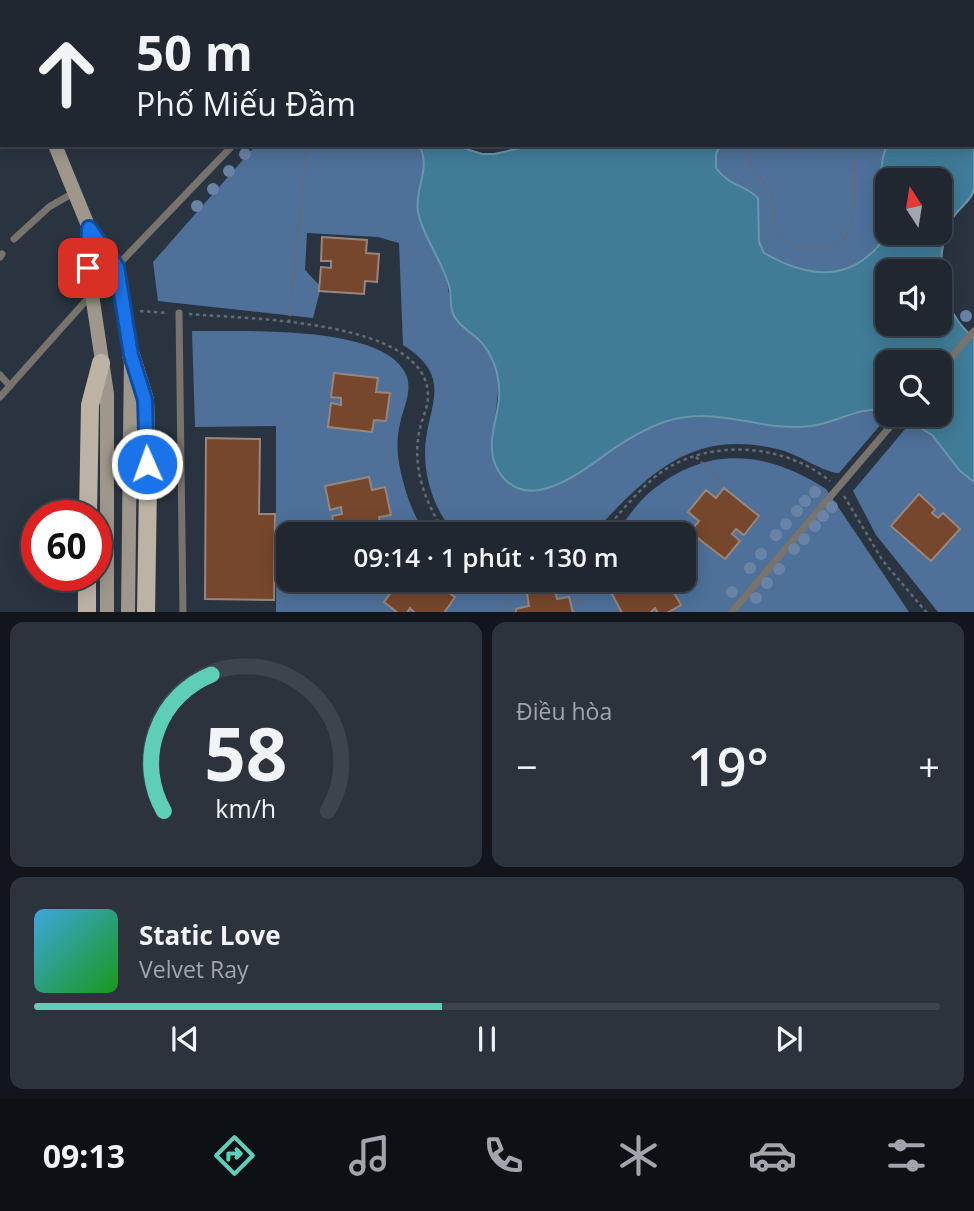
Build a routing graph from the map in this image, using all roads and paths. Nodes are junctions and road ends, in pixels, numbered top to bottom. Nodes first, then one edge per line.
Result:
1 (56, 147) edge
2 (231, 147) edge
3 (307, 147) edge
4 (753, 147) edge
5 (785, 147) edge
6 (813, 147) edge
7 (855, 147) edge
8 (75, 192) junction
9 (89, 228) junction
10 (14, 239) dead end
11 (118, 274) junction
12 (92, 294) junction
13 (124, 309) junction
14 (179, 313) junction
15 (289, 323) junction
16 (974, 332) edge
17 (131, 355) junction
18 (952, 357) edge
19 (101, 363) junction
20 (0, 375) edge
21 (10, 386) junction
22 (0, 397) edge
23 (889, 427) edge
24 (696, 457) junction
25 (724, 484) dead end
26 (836, 486) junction
27 (88, 500) edge
28 (439, 522) edge
29 (613, 522) edge
30 (87, 591) edge
31 (511, 592) edge
32 (575, 592) edge
33 (579, 609) dead end
34 (87, 612) edge
35 (107, 612) edge
36 (128, 612) edge
37 (146, 612) edge
38 (183, 612) edge
39 (505, 612) edge
40 (731, 612) edge
41 (927, 612) edge

1 - 8 street
2 - 11 lane
3 - 15 path
4 - 7 path
5 - 6 path
8 - 9 street
8 - 10 lane
9 - 11 street
9 - 12 street
11 - 12 street
11 - 13 street
12 - 19 street
12 - 21 lane
13 - 14 path
13 - 17 street
14 - 15 path
14 - 38 lane
15 - 28 path
16 - 18 lane
17 - 36 street
17 - 37 main road
19 - 27 main road
19 - 35 street
20 - 21 lane
21 - 22 lane
23 - 26 lane
24 - 25 path
24 - 26 path
24 - 29 path
26 - 40 lane
26 - 41 path
30 - 34 main road
31 - 39 path
32 - 33 path

